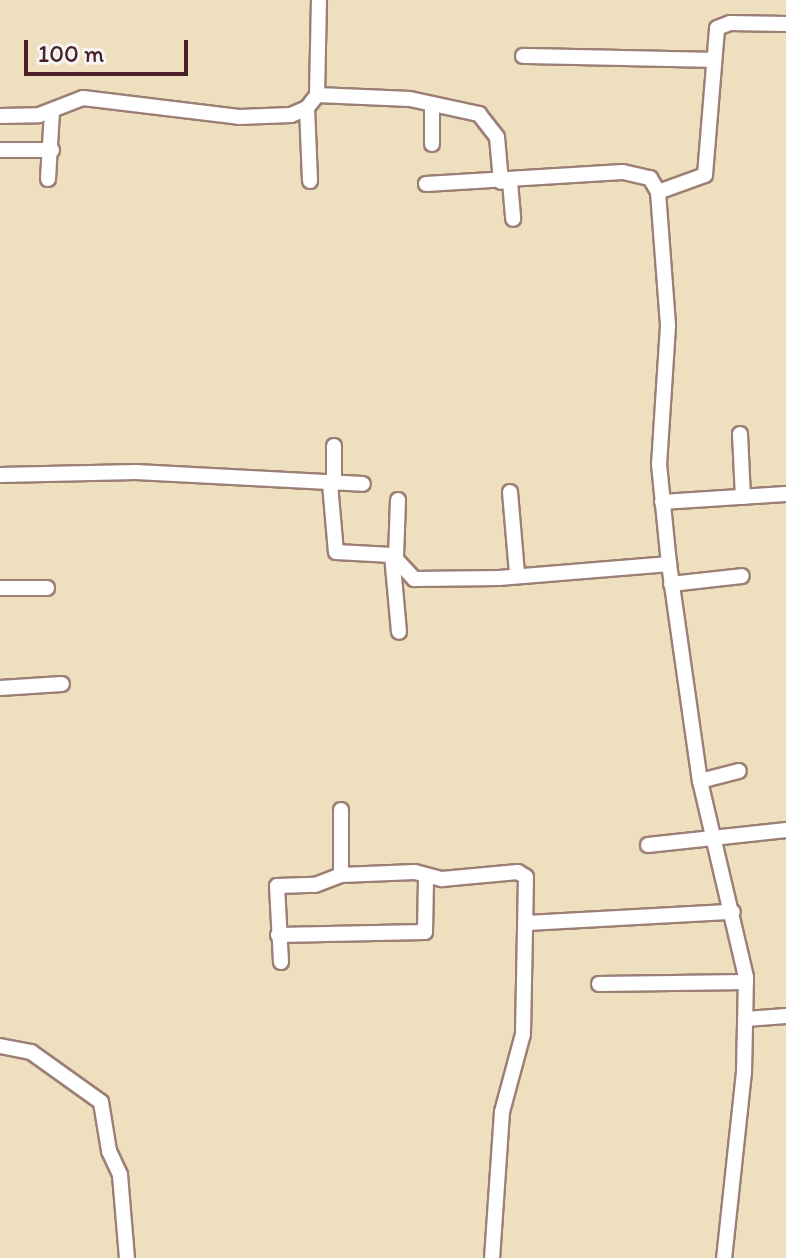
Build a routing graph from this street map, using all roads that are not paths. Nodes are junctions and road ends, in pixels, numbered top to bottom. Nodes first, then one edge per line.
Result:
1 (319, 0) edge
2 (786, 24) edge
3 (523, 56) dead end
4 (711, 60) junction
5 (317, 95) junction
6 (432, 106) junction
7 (307, 108) junction
8 (52, 112) junction
9 (0, 116) edge
10 (432, 144) dead end
11 (0, 150) edge
12 (52, 150) junction
13 (48, 179) dead end
14 (310, 181) dead end
15 (506, 182) junction
16 (426, 184) dead end
17 (658, 192) junction
18 (513, 219) dead end
19 (740, 434) dead end
20 (334, 446) dead end
21 (0, 475) edge
22 (332, 484) junction
23 (363, 484) dead end
24 (510, 492) dead end
25 (786, 494) edge
26 (743, 497) junction
27 (398, 500) dead end
28 (662, 502) junction
29 (394, 556) junction
30 (669, 564) junction
31 (517, 574) junction
32 (742, 576) dead end
33 (671, 584) junction
34 (0, 588) edge
35 (47, 588) dead end
36 (399, 632) dead end
37 (62, 684) dead end
38 (0, 688) edge
39 (739, 771) dead end
40 (700, 781) junction
41 (341, 810) dead end
42 (786, 830) edge
43 (715, 837) junction
44 (648, 845) dead end
45 (341, 875) junction
46 (426, 878) junction
47 (733, 912) junction
48 (527, 923) junction
49 (278, 935) junction
50 (281, 962) dead end
51 (746, 982) junction
52 (599, 984) dead end
53 (786, 1016) edge
54 (746, 1019) junction
55 (0, 1046) edge
56 (127, 1258) edge
57 (492, 1258) edge
58 (724, 1258) edge

1 - 5 street
2 - 4 street
3 - 4 street
4 - 17 street
5 - 6 street
5 - 7 street
6 - 10 street
6 - 15 street
7 - 8 street
7 - 14 street
8 - 9 street
8 - 12 street
11 - 12 street
12 - 13 street
15 - 16 street
15 - 17 street
15 - 18 street
17 - 28 street
19 - 26 street
20 - 22 street
21 - 22 street
22 - 23 street
22 - 29 street
24 - 31 street
25 - 26 street
26 - 28 street
27 - 29 street
28 - 30 street
29 - 31 street
29 - 36 street
30 - 31 street
30 - 33 street
32 - 33 street
33 - 40 street
34 - 35 street
37 - 38 street
39 - 40 street
40 - 43 street
41 - 45 street
42 - 43 street
43 - 44 street
43 - 47 street
45 - 46 street
45 - 49 street
46 - 48 street
46 - 49 street
47 - 48 street
47 - 51 street
48 - 57 street
49 - 50 street
51 - 52 street
51 - 54 street
53 - 54 street
54 - 58 street
55 - 56 street

